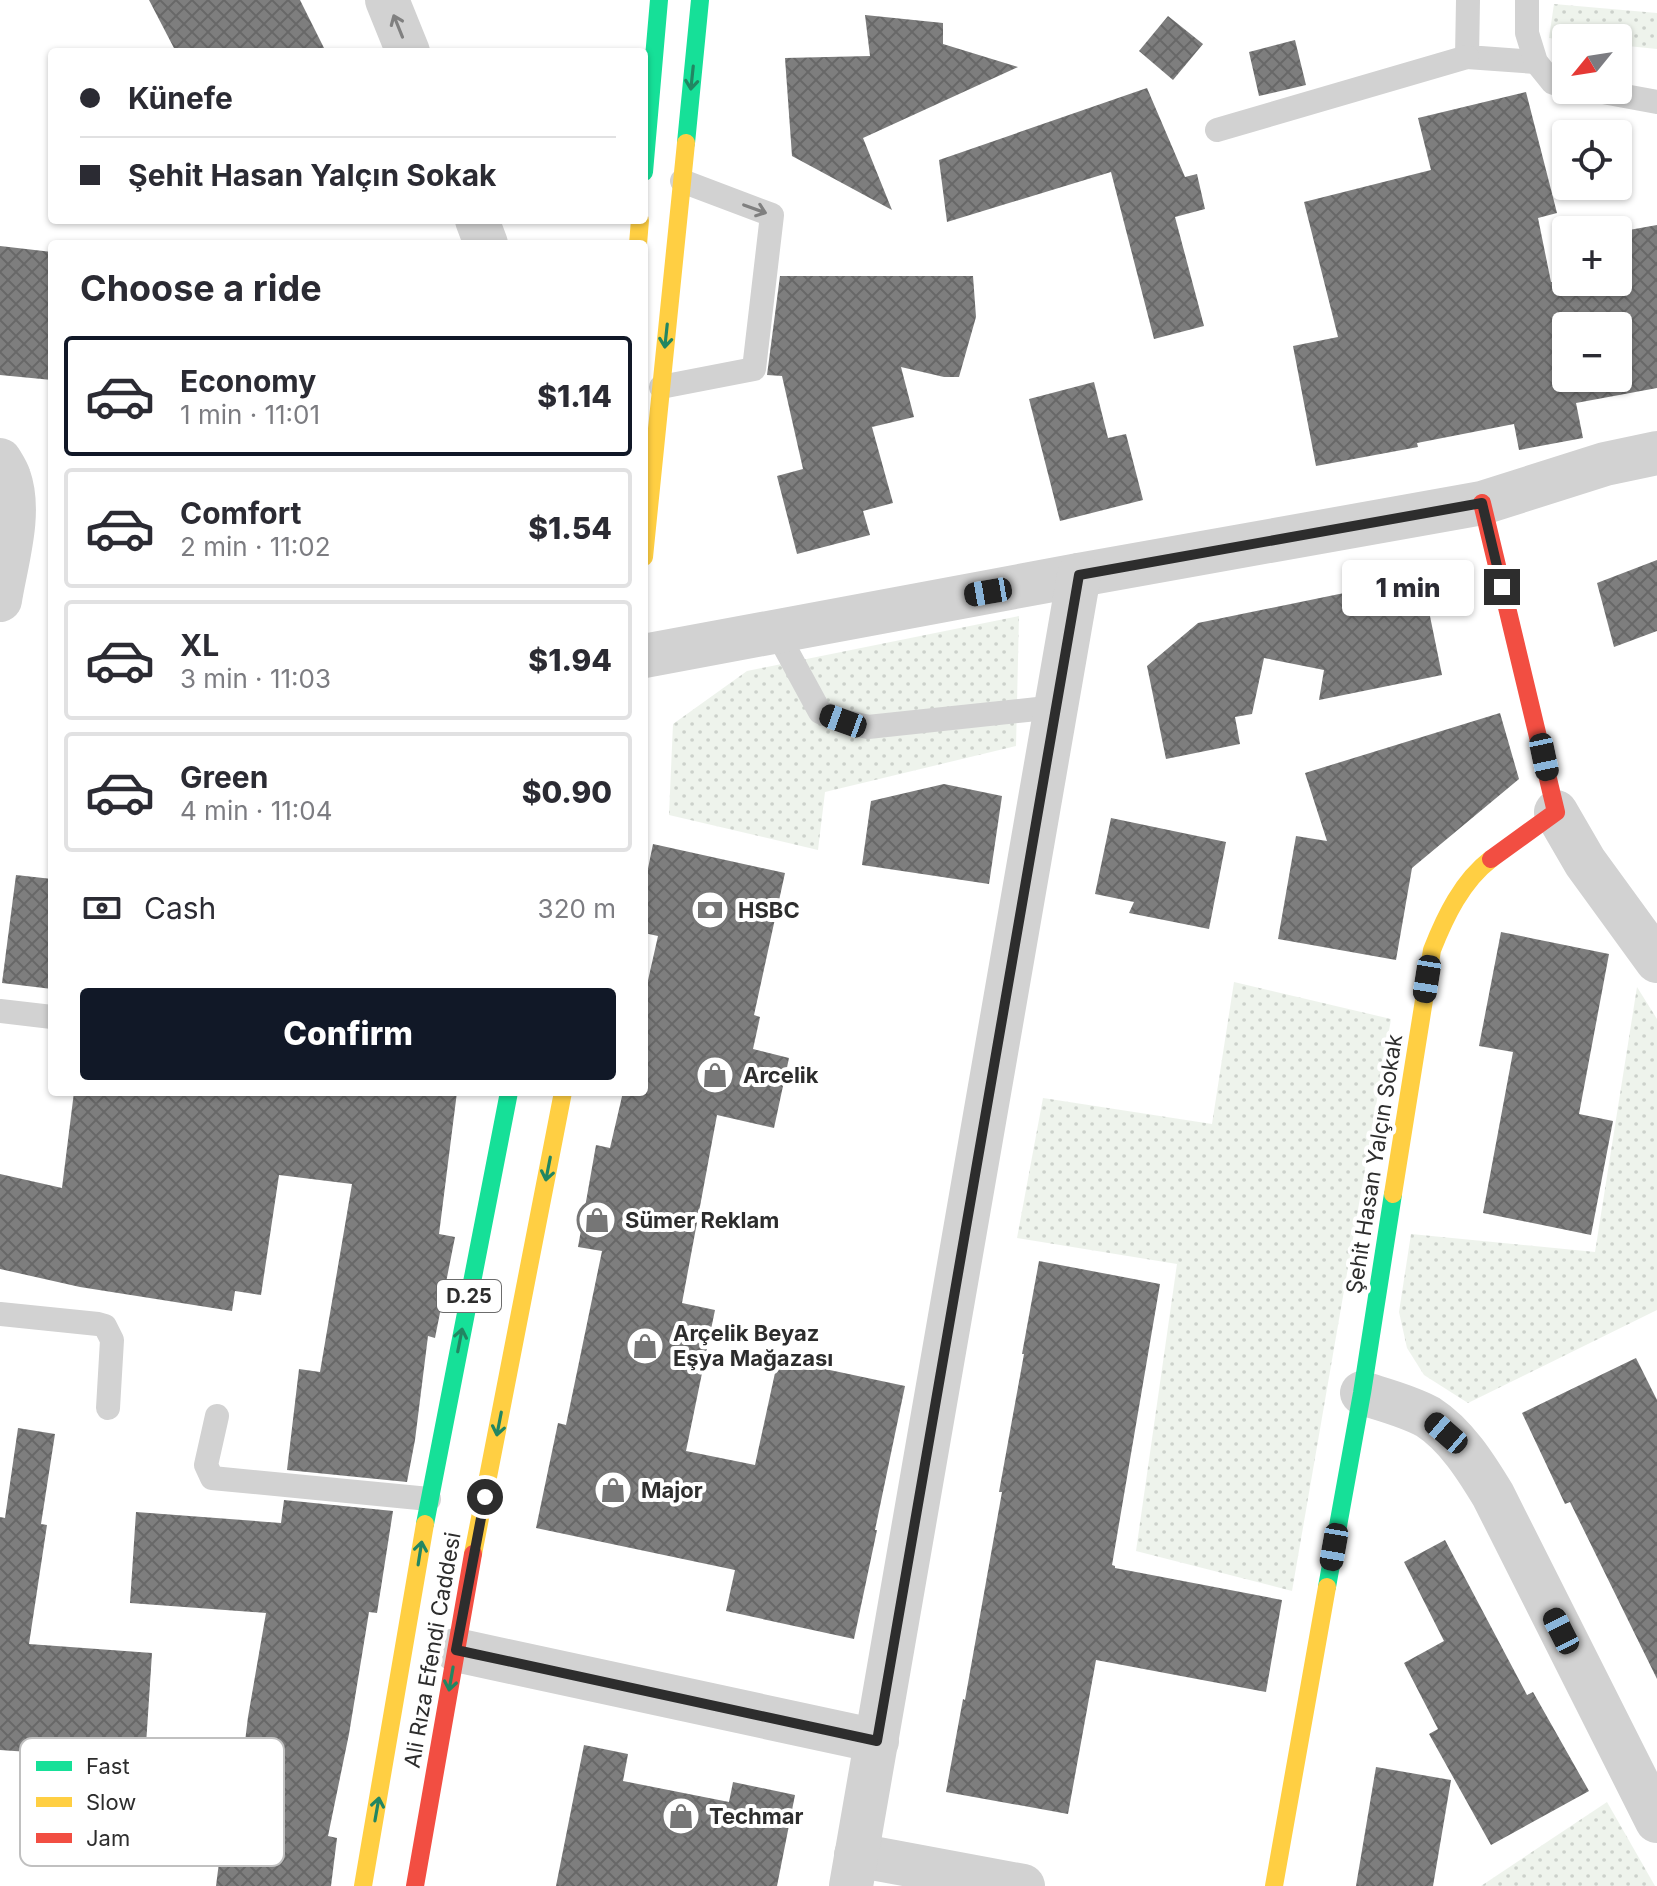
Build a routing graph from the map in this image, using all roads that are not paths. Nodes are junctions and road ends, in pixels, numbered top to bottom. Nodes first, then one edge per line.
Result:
1 (387, 0) edge
2 (659, 0) edge
3 (700, 0) edge
4 (1468, 0) edge
5 (1527, 0) edge
6 (406, 48) edge
7 (1467, 57) junction
8 (1536, 62) junction
9 (1552, 82) edge
10 (1632, 97) edge
11 (1657, 102) edge
12 (648, 126) edge
13 (1217, 130) dead end
14 (682, 181) junction
15 (661, 387) junction
16 (1657, 453) edge
17 (0, 460) edge
18 (1482, 503) junction
19 (648, 517) edge
20 (1079, 575) junction
21 (0, 600) edge
22 (776, 631) junction
23 (648, 655) edge
24 (1056, 707) junction
25 (1556, 812) junction
26 (1657, 961) edge
27 (0, 1011) edge
28 (48, 1017) edge
29 (508, 1096) edge
30 (562, 1096) edge
31 (0, 1314) edge
32 (1362, 1393) junction
33 (108, 1408) dead end
34 (217, 1416) dead end
35 (429, 1499) junction
36 (456, 1650) junction
37 (877, 1741) junction
38 (1657, 1821) edge
39 (854, 1871) edge
40 (363, 1886) edge
41 (415, 1886) edge
42 (1023, 1886) edge
43 (1274, 1886) edge

6 -> 1 street
2 - 12 main road
3 -> 14 main road
4 - 7 lane
5 - 8 lane
7 - 8 lane
7 - 13 lane
8 - 9 lane
10 - 11 lane
14 -> 15 main road
14 -> 15 lane
15 - 19 main road
16 - 18 street
17 - 21 street
18 - 20 street
18 - 25 main road
20 - 22 street
20 - 24 street
22 - 23 street
22 - 24 lane
24 - 37 street
25 - 26 street
25 - 32 main road, Şehit Hasan Yalçın Sokak
27 - 28 lane
35 -> 29 main road, Ali Rıza Efendi Caddesi / D.25
30 -> 36 main road, Ali Rıza Efendi Caddesi / D.25
31 - 33 lane
32 - 38 street
32 - 43 main road, Şehit Hasan Yalçın Sokak
34 - 35 lane
40 -> 35 main road, Ali Rıza Efendi Caddesi / D.25
36 - 37 street
36 -> 41 main road, Ali Rıza Efendi Caddesi / D.25
37 - 39 street
39 - 42 street

